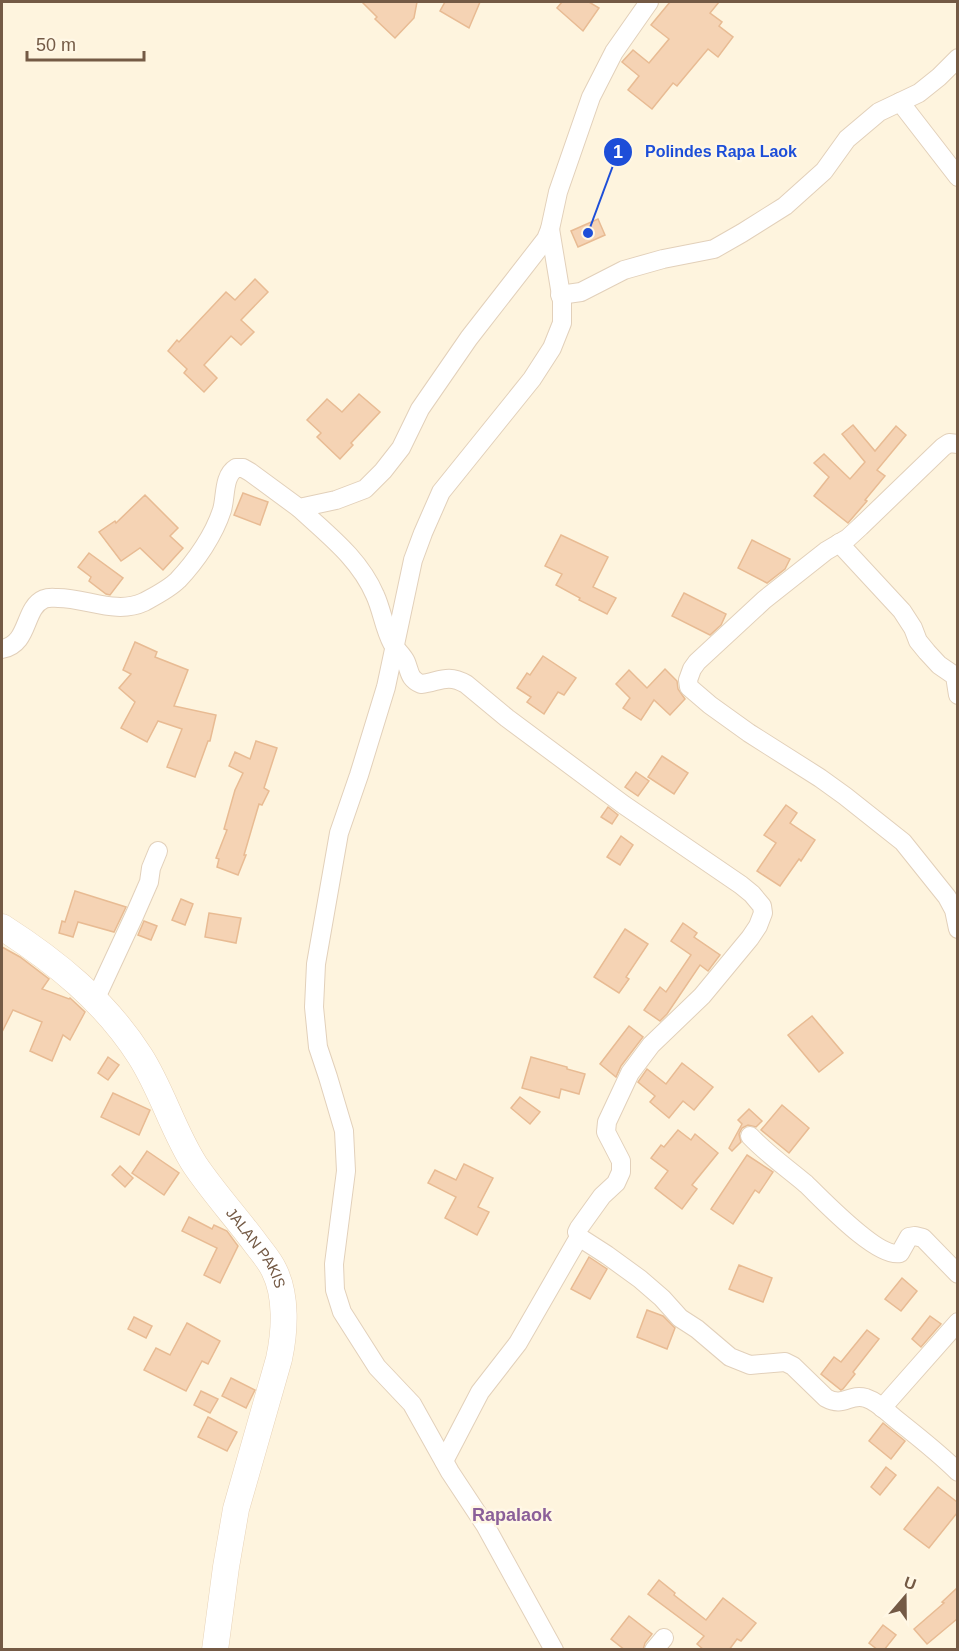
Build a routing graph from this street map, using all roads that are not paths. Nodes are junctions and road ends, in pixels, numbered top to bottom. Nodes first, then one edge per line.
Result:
1 (649, 2) edge
2 (957, 58) edge
3 (900, 102) junction
4 (957, 177) edge
5 (550, 229) junction
6 (560, 295) junction
7 (957, 444) edge
8 (299, 508) junction
9 (839, 543) junction
10 (394, 647) junction
11 (2, 649) edge
12 (957, 695) edge
13 (158, 851) dead end
14 (954, 898) edge
15 (2, 927) edge
16 (957, 929) edge
17 (95, 1000) junction
18 (750, 1136) dead end
19 (579, 1238) junction
20 (957, 1274) edge
21 (957, 1322) edge
22 (882, 1408) junction
23 (444, 1461) junction
24 (957, 1472) edge
25 (215, 1650) edge
26 (554, 1650) edge

1 - 5 street
2 - 3 street
3 - 4 street
3 - 6 street
5 - 6 street
5 - 8 street
6 - 10 street
7 - 9 street
8 - 10 street
8 - 11 street
9 - 12 street
9 - 14 street
10 - 19 street
10 - 23 street
13 - 17 street
14 - 16 street
15 - 17 street, JALAN PAKIS
17 - 25 street, JALAN PAKIS
18 - 20 street
19 - 22 street
19 - 23 street
21 - 22 street
22 - 24 street
23 - 26 street

